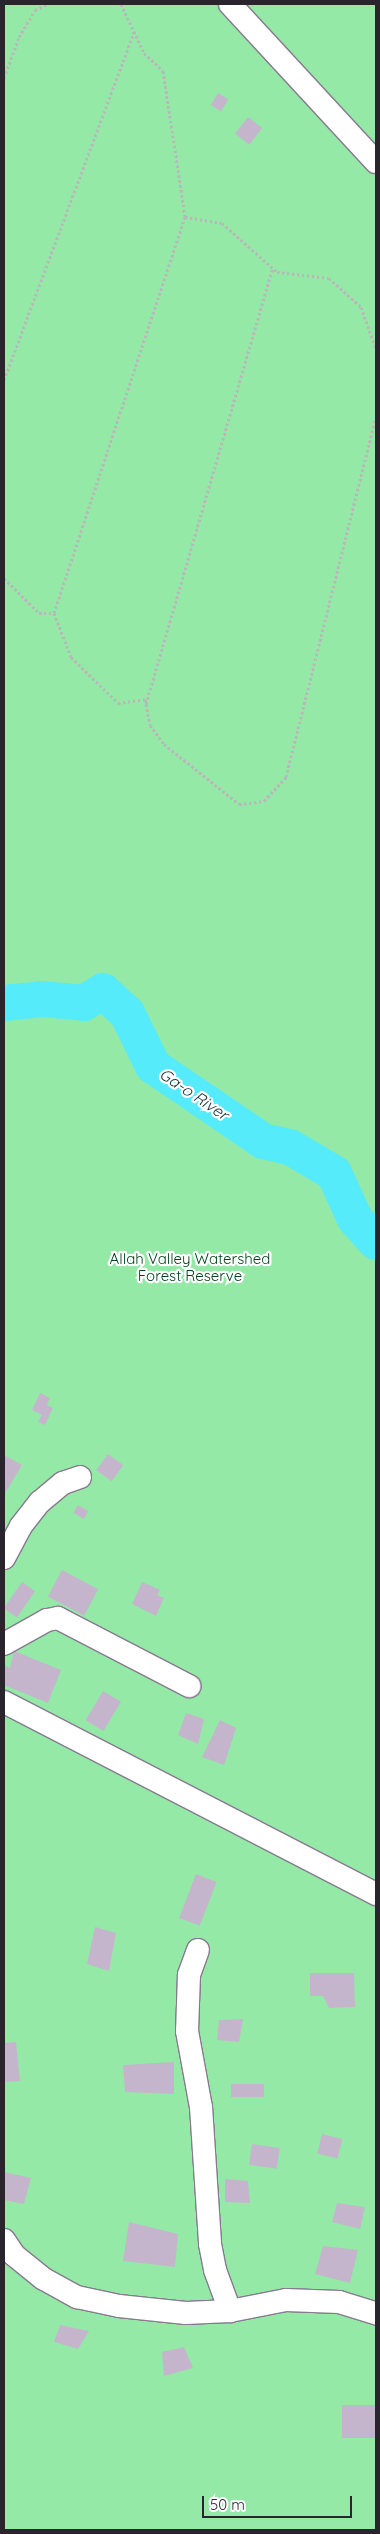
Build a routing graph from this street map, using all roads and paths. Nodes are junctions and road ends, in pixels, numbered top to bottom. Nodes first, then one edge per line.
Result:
1 (48, 4) edge
2 (121, 4) edge
3 (230, 4) edge
4 (134, 32) junction
5 (4, 78) edge
6 (376, 162) edge
7 (185, 217) junction
8 (273, 268) junction
9 (376, 349) edge
10 (4, 380) edge
11 (376, 417) edge
12 (4, 578) edge
13 (54, 613) junction
14 (146, 705) junction
15 (80, 1477) dead end
16 (4, 1558) edge
17 (4, 1644) edge
18 (190, 1686) dead end
19 (4, 1702) edge
20 (376, 1894) edge
21 (198, 1950) dead end
22 (4, 2240) edge
23 (230, 2311) junction
24 (376, 2313) edge

1 - 5 path
2 - 4 path
3 - 6 street
4 - 7 path
4 - 10 path
7 - 8 path
7 - 13 path
8 - 9 path
8 - 14 path
11 - 14 path
12 - 13 path
13 - 14 path
15 - 16 street
17 - 18 street
19 - 20 street
21 - 23 street
22 - 23 street
23 - 24 street

